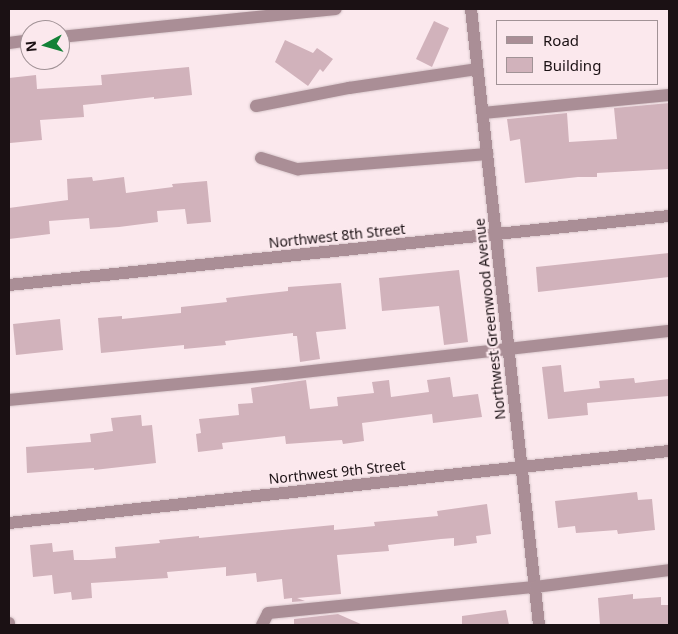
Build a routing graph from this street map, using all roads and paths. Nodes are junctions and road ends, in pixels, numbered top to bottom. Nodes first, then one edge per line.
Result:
1 (336, 9) edge
2 (471, 9) edge
3 (306, 10) edge
4 (70, 36) edge
5 (477, 69) junction
6 (669, 95) edge
7 (256, 106) dead end
8 (483, 113) junction
9 (487, 154) junction
10 (261, 158) dead end
11 (669, 216) edge
12 (496, 234) junction
13 (9, 285) edge
14 (669, 331) edge
15 (508, 348) junction
16 (9, 400) edge
17 (669, 451) edge
18 (521, 467) junction
19 (9, 524) edge
20 (669, 570) edge
21 (535, 587) junction
22 (262, 625) edge
23 (538, 625) edge

1 - 3 street
2 - 5 street, Northwest Greenwood Avenue
3 - 4 street
5 - 7 street
5 - 8 street, Northwest Greenwood Avenue
6 - 8 street
8 - 9 street, Northwest Greenwood Avenue
9 - 10 street
9 - 12 street, Northwest Greenwood Avenue
11 - 12 street, Northwest 8th Street
12 - 13 street, Northwest 8th Street
12 - 15 street, Northwest Greenwood Avenue
14 - 15 street
15 - 16 street
15 - 18 street, Northwest Greenwood Avenue
17 - 18 street, Northwest 9th Street
18 - 19 street, Northwest 9th Street
18 - 21 street, Northwest Greenwood Avenue
20 - 21 street
21 - 22 street
21 - 23 street, Northwest Greenwood Avenue

